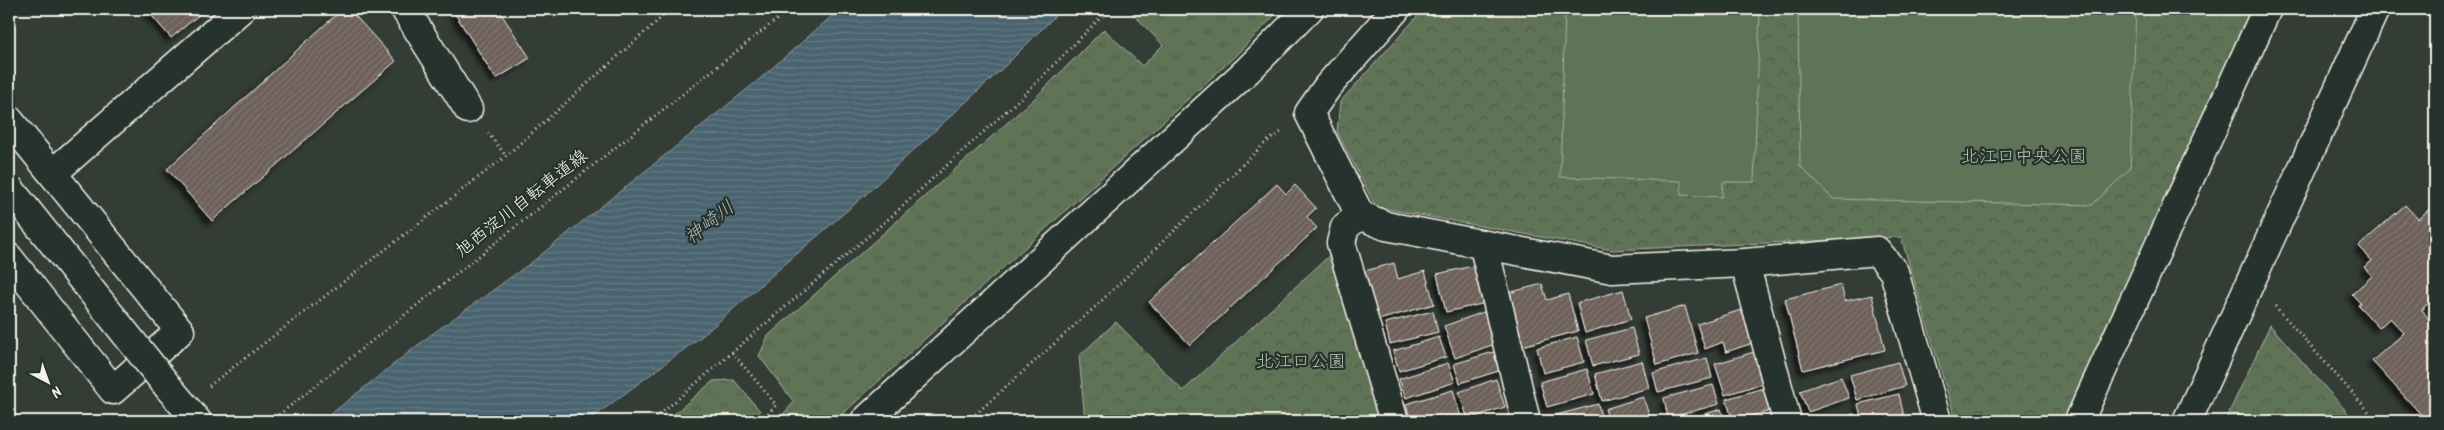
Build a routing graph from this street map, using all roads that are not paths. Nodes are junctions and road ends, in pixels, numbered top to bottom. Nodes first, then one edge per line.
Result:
1 (241, 9) edge
2 (405, 9) edge
3 (1309, 9) edge
4 (1396, 9) edge
5 (2267, 9) edge
6 (2375, 9) edge
7 (468, 109) dead end
8 (9, 120) edge
9 (53, 173) junction
10 (9, 188) edge
11 (1360, 214) junction
12 (1484, 247) junction
13 (9, 258) edge
14 (1745, 263) junction
15 (183, 405) edge
16 (865, 421) edge
17 (1394, 421) edge
18 (1526, 421) edge
19 (1787, 421) edge
20 (1937, 421) edge
21 (2079, 421) edge
22 (2187, 421) edge

1 - 9 street
2 - 7 street
3 - 16 street
4 - 11 street
5 - 21 street
6 - 22 street
8 - 9 street
9 - 13 street
10 - 15 street, bridge
11 - 12 street
11 - 17 street
12 - 14 street
12 - 18 street
14 - 19 street
14 - 20 street

